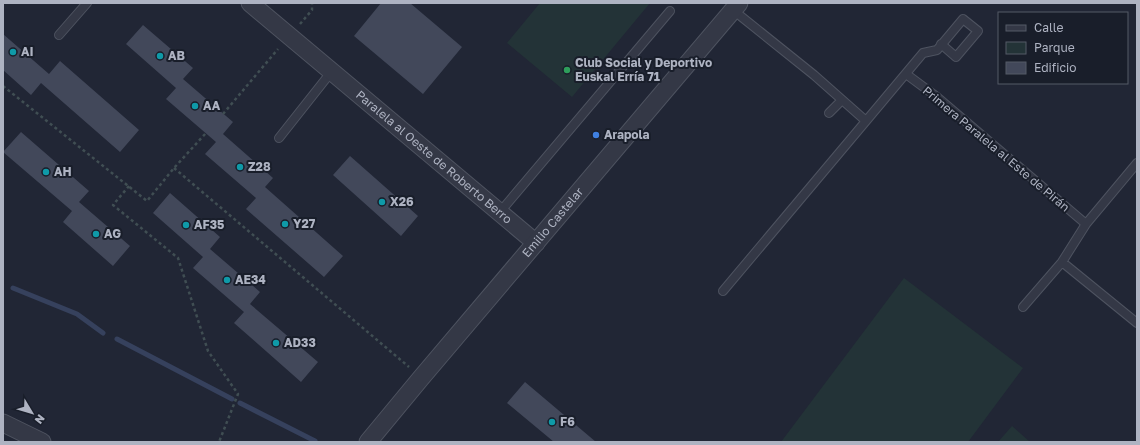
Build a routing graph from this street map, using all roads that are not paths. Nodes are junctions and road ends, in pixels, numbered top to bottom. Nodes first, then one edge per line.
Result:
1 (87, 3) edge
2 (250, 3) edge
3 (736, 7) edge
4 (670, 11) dead end
5 (59, 35) dead end
6 (941, 44) junction
7 (332, 71) junction
8 (906, 74) junction
9 (842, 100) junction
10 (829, 113) dead end
11 (866, 121) junction
12 (279, 138) dead end
13 (1137, 163) edge
14 (500, 212) junction
15 (1086, 224) junction
16 (536, 243) junction
17 (1062, 262) junction
18 (723, 292) dead end
19 (1023, 307) dead end
20 (1137, 323) edge
21 (3, 423) edge
22 (42, 442) edge
23 (368, 442) edge

1 - 5 lane
2 - 7 street, Paralela al Oeste de Roberto Berro
3 - 9 lane
3 - 16 street, Emilio Castelar
4 - 14 lane
6 - 6 lane
6 - 8 lane
7 - 12 lane
7 - 14 street, Paralela al Oeste de Roberto Berro
8 - 11 lane
8 - 15 lane, Primera Paralela al Este de Pirán
9 - 10 lane
9 - 11 lane
11 - 18 lane
13 - 15 lane
14 - 16 street, Paralela al Oeste de Roberto Berro
15 - 17 lane
16 - 23 street, Emilio Castelar
17 - 19 lane
17 - 20 lane
21 - 22 street

